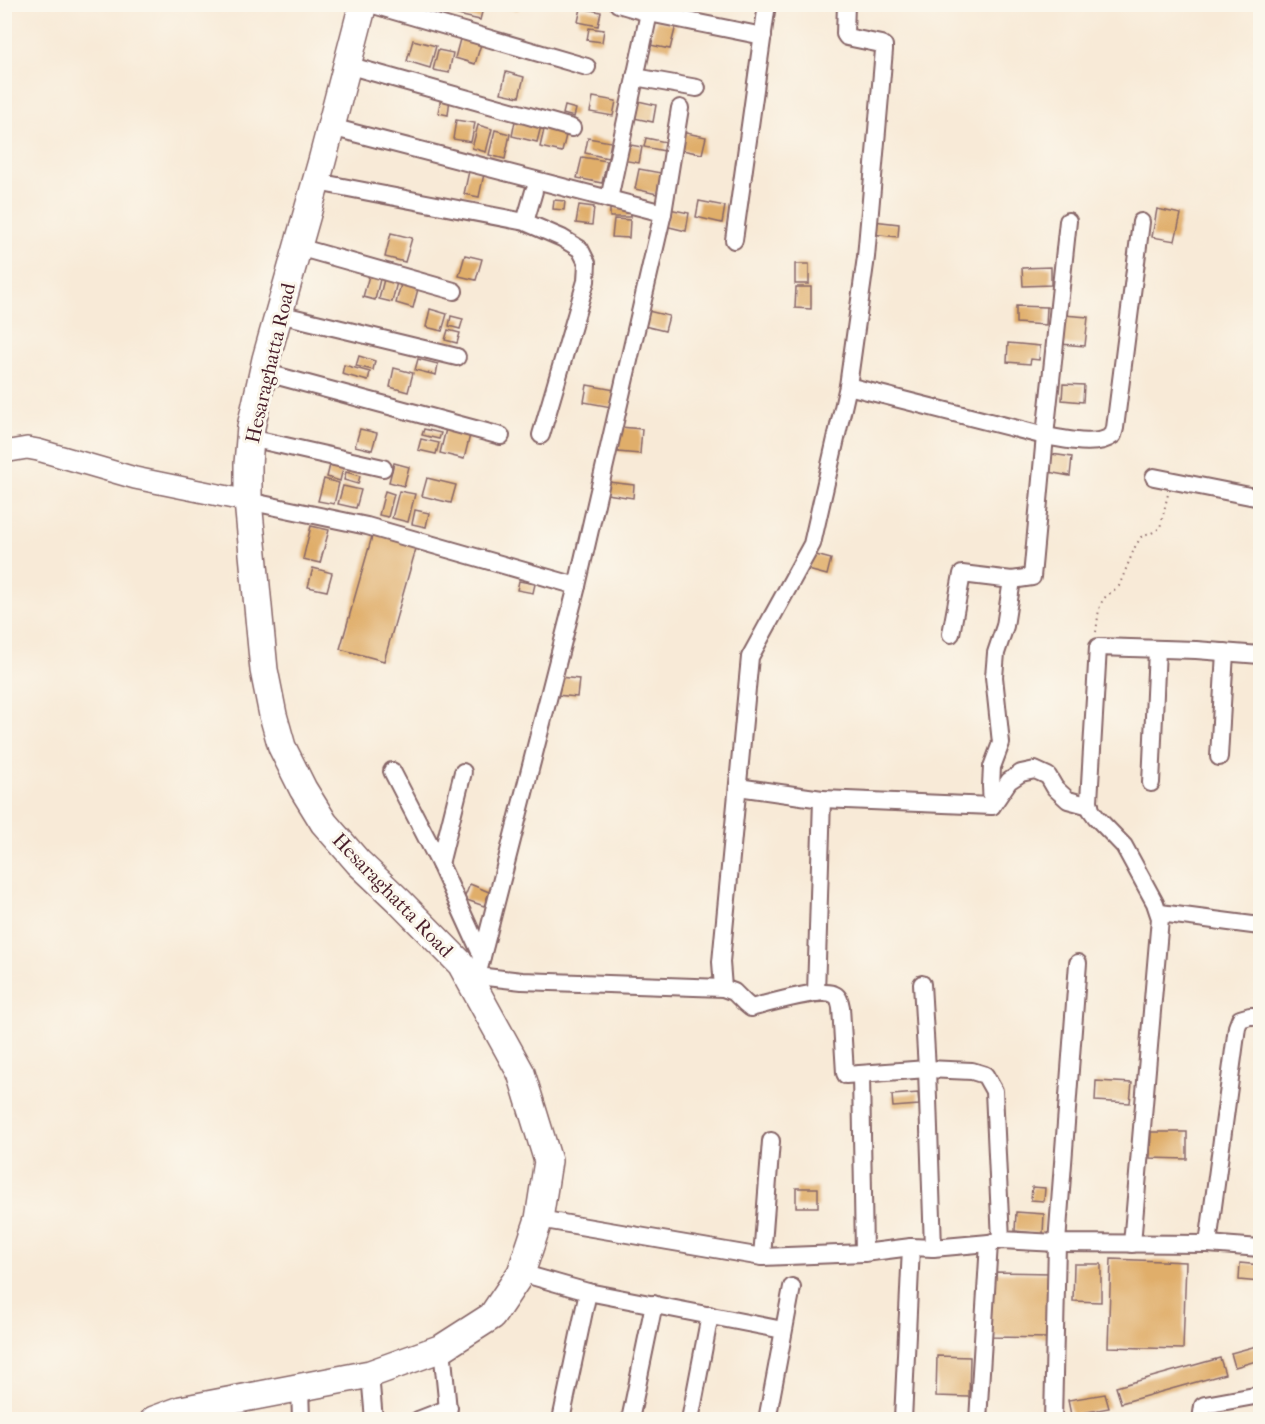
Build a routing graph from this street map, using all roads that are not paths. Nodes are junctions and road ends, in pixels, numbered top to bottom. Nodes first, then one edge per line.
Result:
1 (363, 4) edge
2 (370, 4) edge
3 (618, 4) edge
4 (767, 4) edge
5 (846, 4) edge
6 (649, 13) junction
7 (763, 36) junction
8 (347, 65) junction
9 (587, 68) dead end
10 (635, 77) junction
11 (697, 88) dead end
12 (680, 108) dead end
13 (331, 127) junction
14 (572, 128) dead end
15 (317, 182) junction
16 (534, 191) dead end
17 (609, 199) junction
18 (663, 213) junction
19 (1068, 221) dead end
20 (525, 222) junction
21 (1141, 222) dead end
22 (734, 240) dead end
23 (298, 247) junction
24 (454, 291) dead end
25 (279, 314) junction
26 (457, 357) dead end
27 (263, 372) junction
28 (848, 386) junction
29 (541, 435) dead end
30 (501, 436) dead end
31 (1045, 436) junction
32 (250, 438) junction
33 (4, 452) edge
34 (383, 468) dead end
35 (1154, 477) dead end
36 (1260, 498) edge
37 (248, 501) junction
38 (1012, 580) junction
39 (577, 586) junction
40 (951, 634) dead end
41 (1157, 649) junction
42 (1225, 652) junction
43 (1260, 655) edge
44 (1219, 757) dead end
45 (392, 771) dead end
46 (463, 772) dead end
47 (1151, 783) dead end
48 (738, 787) junction
49 (822, 799) junction
50 (992, 806) junction
51 (1090, 806) junction
52 (440, 864) junction
53 (1160, 913) junction
54 (1260, 926) edge
55 (482, 956) junction
56 (1078, 963) dead end
57 (475, 982) junction
58 (922, 984) dead end
59 (723, 988) junction
60 (816, 993) junction
61 (1260, 1016) edge
62 (927, 1069) junction
63 (861, 1074) junction
64 (771, 1141) dead end
65 (539, 1219) junction
66 (995, 1241) junction
67 (1057, 1243) junction
68 (1132, 1244) junction
69 (1208, 1244) junction
70 (911, 1247) junction
71 (933, 1248) junction
72 (1260, 1248) edge
73 (864, 1253) junction
74 (762, 1257) junction
75 (522, 1273) junction
76 (792, 1287) dead end
77 (588, 1292) junction
78 (654, 1304) junction
79 (710, 1315) junction
80 (783, 1330) junction
81 (442, 1348) junction
82 (370, 1374) junction
83 (300, 1387) junction
84 (1260, 1395) edge
85 (180, 1414) edge
86 (449, 1414) edge
87 (154, 1419) edge
88 (301, 1419) edge
89 (374, 1419) edge
90 (418, 1419) edge
91 (561, 1419) edge
92 (630, 1419) edge
93 (690, 1419) edge
94 (767, 1419) edge
95 (903, 1419) edge
96 (978, 1419) edge
97 (1053, 1419) edge
98 (1201, 1419) edge

1 - 8 main road, Hesaraghatta Road
2 - 9 street
3 - 6 street
4 - 7 street
5 - 28 street
6 - 7 street
6 - 10 street
7 - 22 street
8 - 13 main road, Hesaraghatta Road
8 - 14 street
10 - 11 street
10 - 17 street
12 - 18 street
13 - 15 main road, Hesaraghatta Road
13 - 17 street
15 - 20 street
15 - 23 main road, Hesaraghatta Road
16 - 20 street
17 - 18 street
18 - 39 street
19 - 31 street
20 - 29 street
21 - 31 street
23 - 24 street
23 - 25 main road, Hesaraghatta Road
25 - 26 street
25 - 27 main road, Hesaraghatta Road
27 - 30 street
27 - 32 main road, Hesaraghatta Road
28 - 31 street
28 - 48 street
31 - 38 street
32 - 34 street
32 - 37 main road, Hesaraghatta Road
33 - 37 street
35 - 36 street
37 - 39 street
37 - 57 main road, Hesaraghatta Road
38 - 40 street
38 - 50 street
39 - 55 street
41 - 42 street
41 - 47 street
41 - 51 street
42 - 43 street
42 - 44 street
45 - 52 street
46 - 52 street
48 - 49 street
48 - 59 street
49 - 50 street
49 - 60 street
50 - 51 street
51 - 53 street
52 - 55 street
53 - 54 street
53 - 68 street
55 - 57 street
56 - 67 street
57 - 59 street
57 - 65 main road, Hesaraghatta Road
58 - 62 street
59 - 60 street
60 - 63 street
61 - 69 street
62 - 63 street
62 - 66 street
62 - 71 street
63 - 73 street
64 - 74 street
65 - 74 street
65 - 75 main road, Hesaraghatta Road
66 - 67 street
66 - 71 street
66 - 96 street
67 - 68 street
67 - 97 street
68 - 69 street
69 - 72 street
70 - 71 street
70 - 73 street
70 - 95 street
73 - 74 street
75 - 77 street
75 - 81 main road, Hesaraghatta Road
76 - 80 street
77 - 78 street
77 - 91 street
78 - 79 street
78 - 92 street
79 - 80 street
79 - 93 street
80 - 94 street
81 - 82 main road, Hesaraghatta Road
81 - 86 street
82 - 83 main road, Hesaraghatta Road
82 - 89 street
83 - 85 main road, Hesaraghatta Road
83 - 88 street
84 - 98 street
85 - 87 main road, Hesaraghatta Road
86 - 90 street

